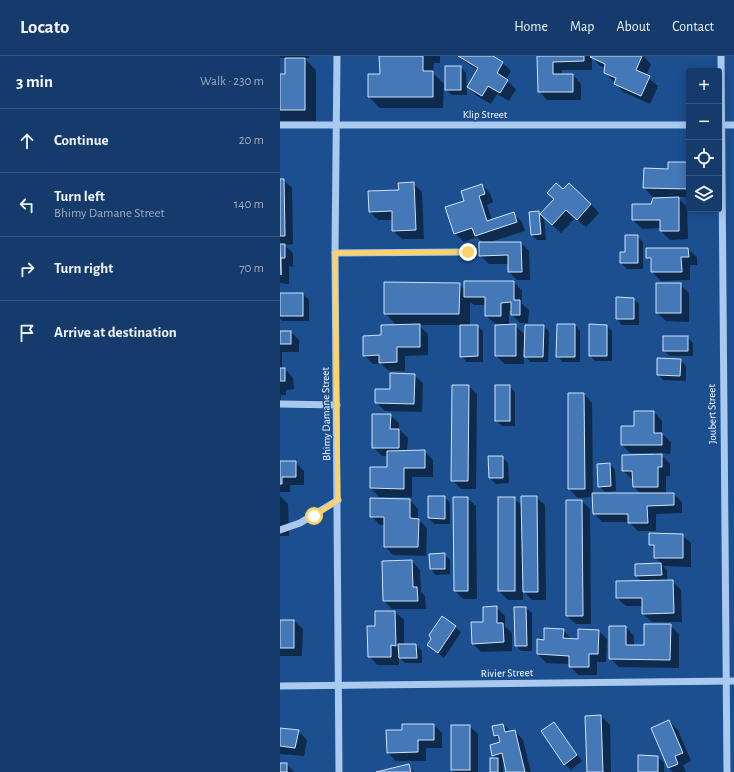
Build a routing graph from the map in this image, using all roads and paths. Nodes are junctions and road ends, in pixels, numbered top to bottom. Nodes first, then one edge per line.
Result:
1 (337, 56) edge
2 (721, 56) edge
3 (720, 104) edge
4 (337, 124) junction
5 (280, 125) edge
6 (686, 125) edge
7 (722, 125) edge
8 (734, 125) edge
9 (720, 140) edge
10 (468, 252) dead end
11 (335, 253) junction
12 (280, 404) edge
13 (337, 405) junction
14 (338, 500) junction
15 (280, 530) edge
16 (730, 681) edge
17 (280, 686) edge
18 (339, 686) junction
19 (340, 772) edge
20 (727, 772) edge

1 - 4 street, Bhimy Damane Street
2 - 3 street, Joubert Street
4 - 5 street, Klip Street
4 - 6 street, Klip Street
4 - 11 street, Bhimy Damane Street
7 - 8 street
9 - 16 street, Joubert Street
10 - 11 street
11 - 13 street, Bhimy Damane Street
12 - 13 street
13 - 14 street, Bhimy Damane Street
14 - 15 street
14 - 18 street, Bhimy Damane Street
16 - 18 street, Rivier Street
16 - 20 street, Joubert Street
17 - 18 street, Rivier Street
18 - 19 street, Bhimy Damane Street

